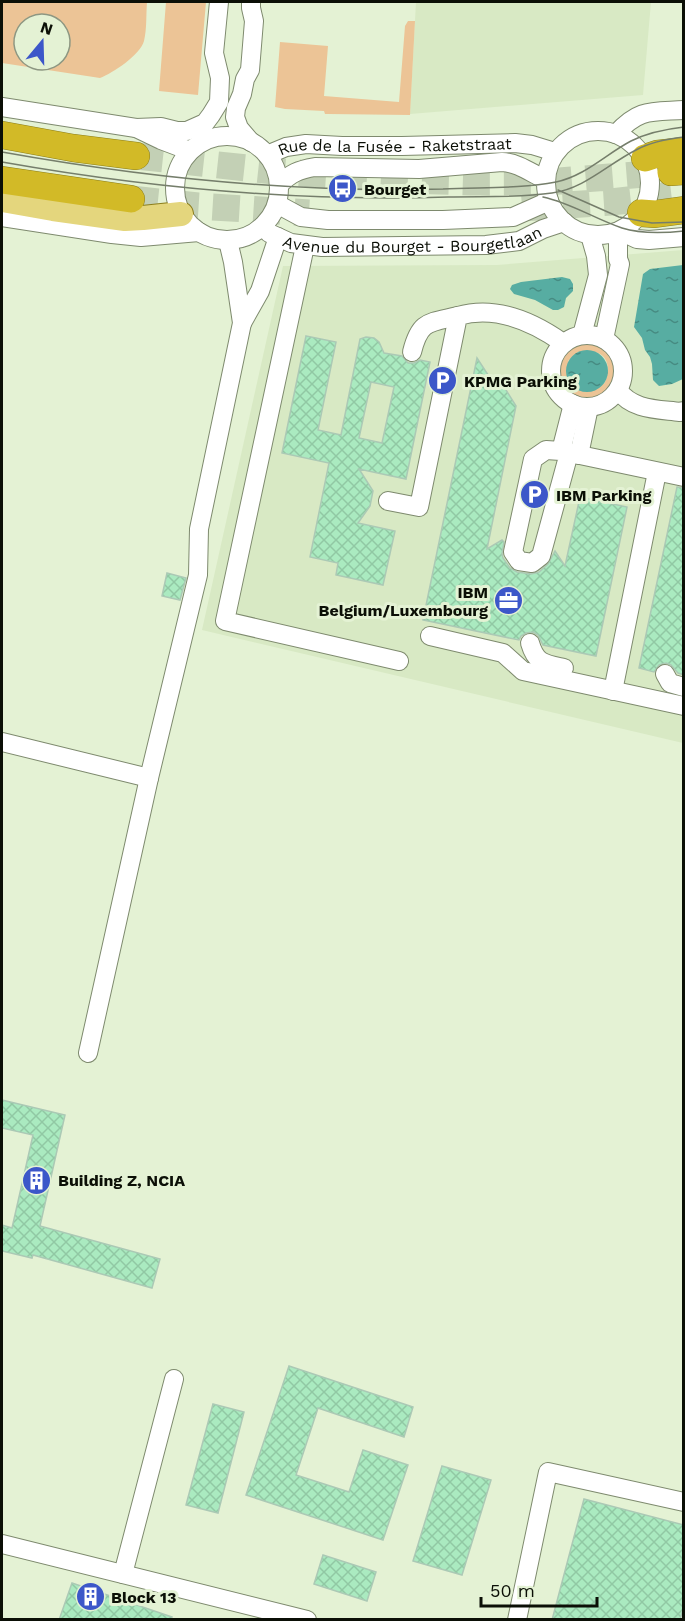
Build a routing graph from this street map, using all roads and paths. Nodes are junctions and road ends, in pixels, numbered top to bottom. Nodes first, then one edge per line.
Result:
1 (219, 2) edge
2 (251, 2) edge
3 (250, 70) junction
4 (2, 107) edge
5 (684, 110) edge
6 (136, 128) junction
7 (616, 134) junction
8 (2, 135) edge
9 (251, 142) junction
10 (306, 144) junction
11 (190, 151) junction
12 (555, 152) junction
13 (136, 156) tunnel mouth
14 (269, 157) junction
15 (645, 159) junction
16 (2, 180) edge
17 (546, 180) junction
18 (680, 182) edge
19 (279, 185) junction
20 (131, 199) tunnel mouth
21 (2, 200) edge
22 (549, 201) junction
23 (277, 204) junction
24 (641, 213) junction
25 (181, 214) junction
26 (2, 217) edge
27 (564, 222) junction
28 (271, 231) junction
29 (619, 231) junction
30 (199, 232) junction
31 (590, 235) junction
32 (684, 237) edge
33 (649, 240) junction
34 (228, 241) junction
35 (304, 246) junction
36 (621, 264) junction
37 (458, 316) junction
38 (242, 323) junction
39 (582, 335) junction
40 (604, 339) junction
41 (563, 343) junction
42 (412, 352) dead end
43 (618, 390) junction
44 (581, 405) junction
45 (683, 417) edge
46 (570, 453) junction
47 (657, 472) junction
48 (684, 477) edge
49 (388, 501) dead end
50 (430, 636) dead end
51 (530, 643) dead end
52 (399, 661) dead end
53 (665, 674) dead end
54 (615, 685) junction
55 (684, 687) edge
56 (684, 706) edge
57 (2, 742) edge
58 (149, 778) junction
59 (88, 1053) dead end
60 (174, 1379) dead end
61 (684, 1502) edge
62 (2, 1544) edge
63 (123, 1574) junction
64 (252, 1613) edge
65 (307, 1620) edge
66 (517, 1620) edge

1 - 6 street
2 - 3 street
3 - 9 street
3 - 10 street
4 - 6 street
5 - 7 street
6 - 11 street
7 - 12 street
7 - 15 street
8 - 13 highway
9 - 11 street, Rue de la Fusée - Raketstraat
9 - 14 street, Rue de la Fusée - Raketstraat
10 - 12 street, Rue de la Fusée - Raketstraat
10 - 14 street, Rue de la Fusée - Raketstraat
11 - 25 street
12 - 17 street
14 - 19 street
15 - 18 highway
15 - 24 street
16 - 20 highway
17 - 19 street, Rue de la Fusée - Raketstraat
17 - 22 street
18 - 24 highway
19 - 23 street, Rue de la Fusée - Raketstraat
21 - 25 main road
22 - 23 street, Avenue du Bourget - Bourgetlaan
22 - 27 street
23 - 28 street
24 - 29 street
25 - 30 street
26 - 30 street
27 - 31 street
27 - 35 street, Avenue du Bourget - Bourgetlaan
28 - 34 street
28 - 35 street, Avenue du Bourget - Bourgetlaan
28 - 38 street
29 - 31 street
29 - 33 street
29 - 36 street
30 - 34 street
31 - 39 street
32 - 33 street
33 - 36 street
34 - 38 street
35 - 52 street
36 - 40 street
37 - 41 street
37 - 42 street
37 - 49 street
38 - 58 street
39 - 40 street
39 - 41 street
40 - 43 street
41 - 44 street
43 - 44 street
43 - 45 street
44 - 46 street
46 - 46 street
46 - 47 street
47 - 48 street
47 - 54 street
50 - 54 street
51 - 54 street
53 - 55 street
54 - 56 street
57 - 58 street
58 - 59 street
60 - 63 street
61 - 66 street
62 - 63 street
63 - 64 street
64 - 65 street

